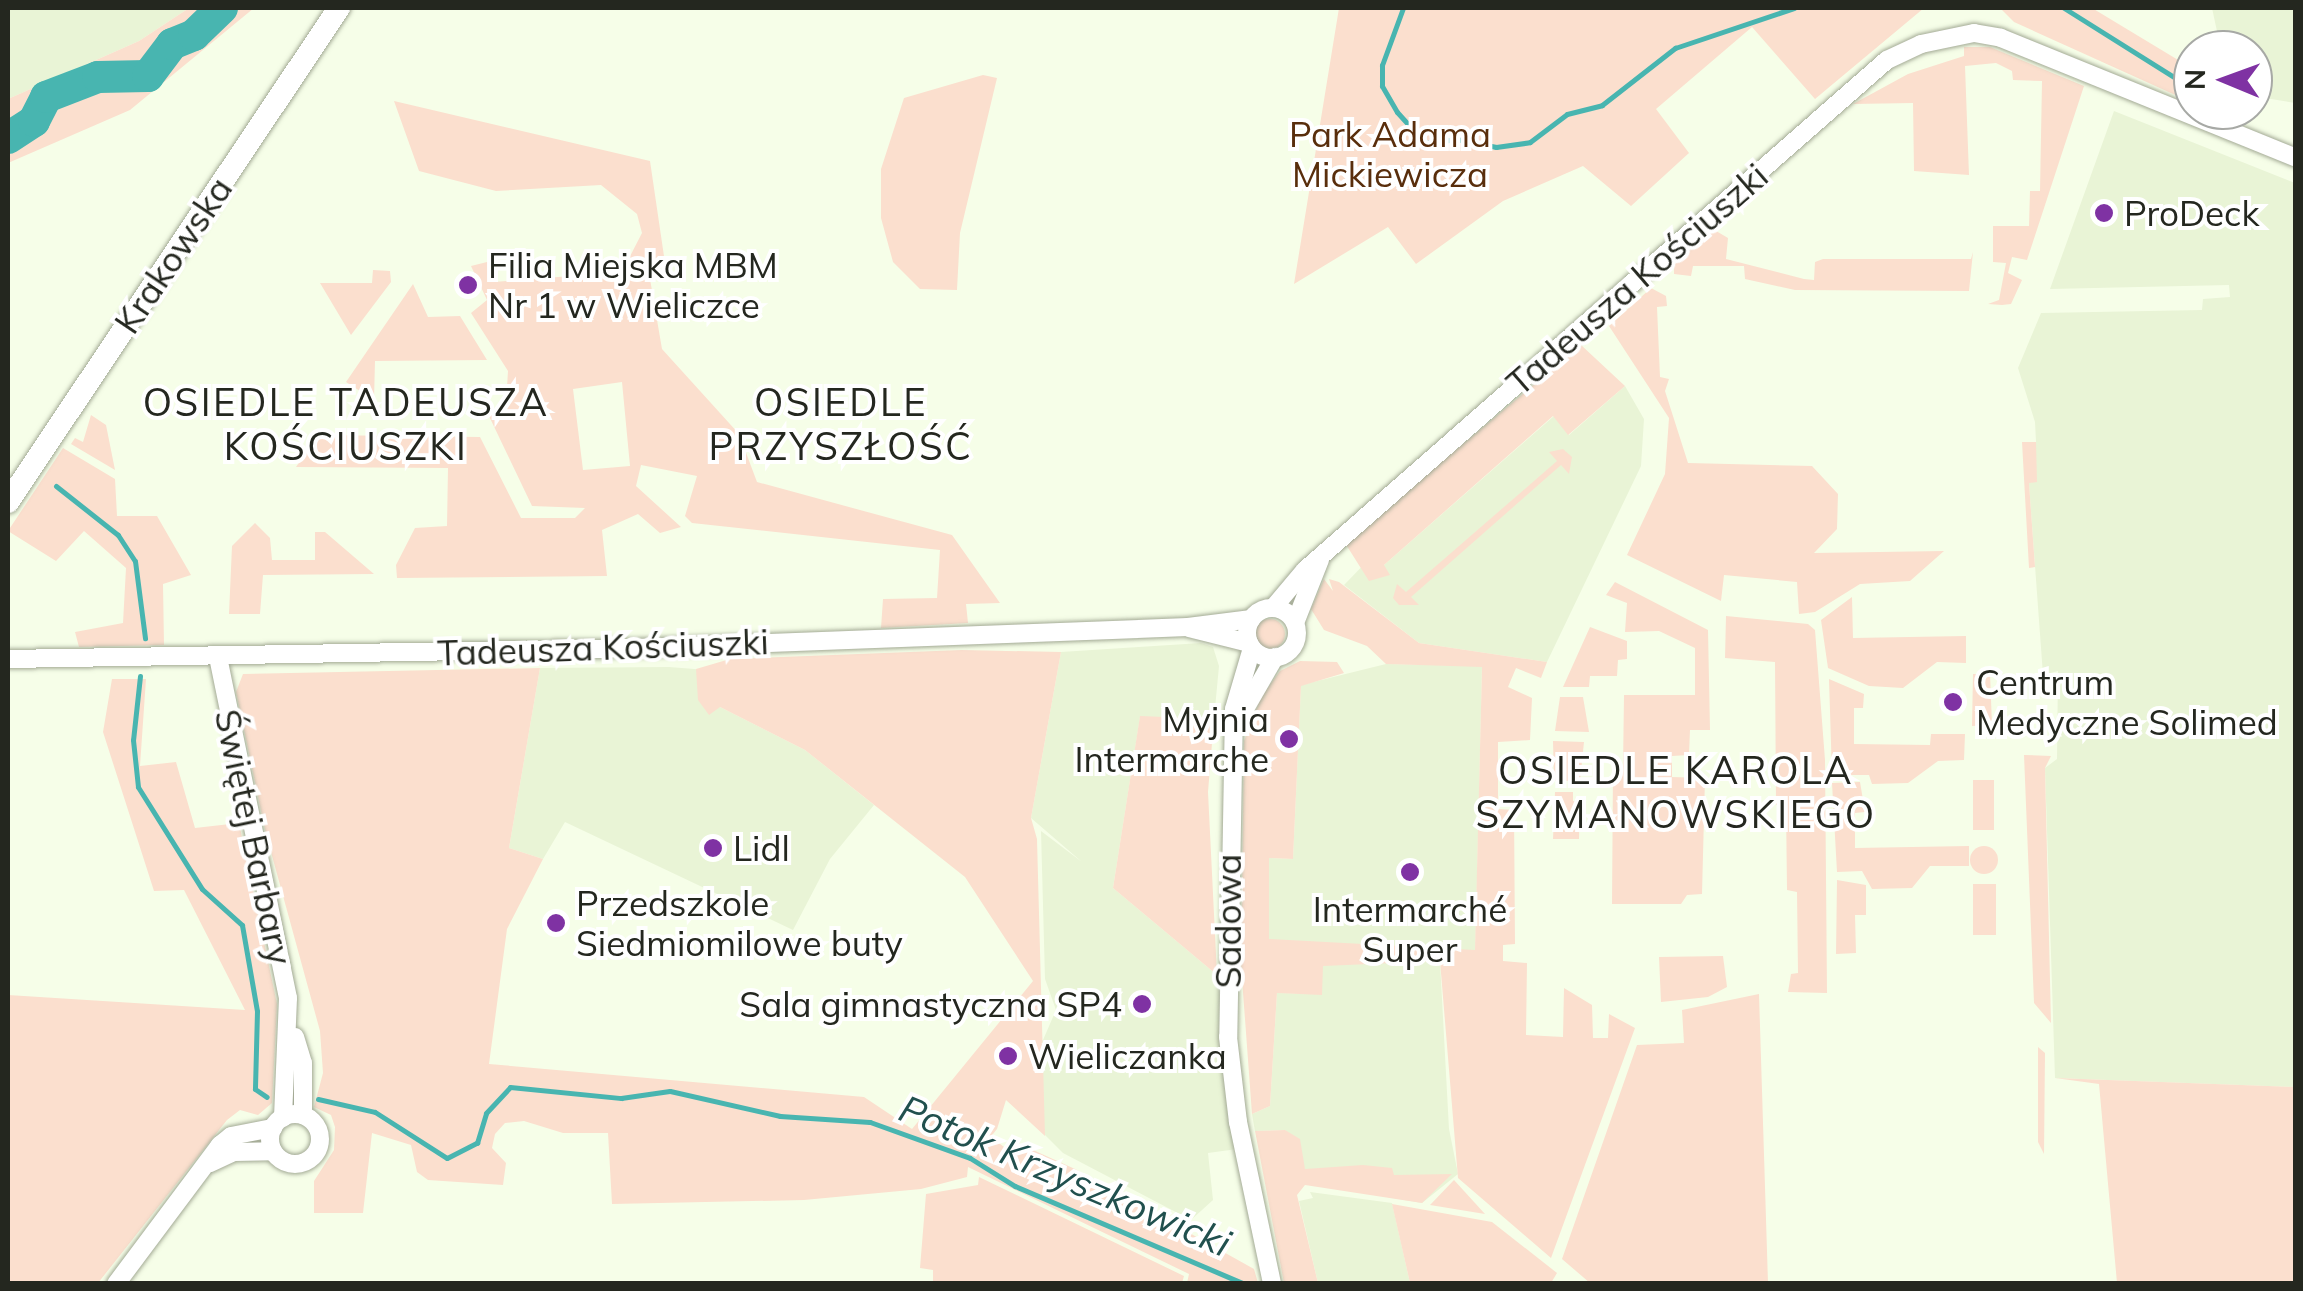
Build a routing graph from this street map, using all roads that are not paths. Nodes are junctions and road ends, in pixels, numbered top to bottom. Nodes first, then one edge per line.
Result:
1 (339, 8) edge
2 (2296, 158) edge
3 (8, 502) edge
4 (1320, 559) junction
5 (1273, 608) junction
6 (1251, 620) junction
7 (1295, 624) junction
8 (1188, 627) junction
9 (1251, 646) junction
10 (218, 657) junction
11 (1275, 657) junction
12 (11, 661) edge
13 (1233, 736) junction
14 (290, 1018) junction
15 (303, 1116) junction
16 (278, 1123) junction
17 (273, 1151) junction
18 (205, 1165) junction
19 (116, 1284) edge
20 (1272, 1284) edge

1 - 3 main road, Krakowska
2 - 4 street, Tadeusza Kościuszki
4 - 5 street, Tadeusza Kościuszki
4 - 7 street, Tadeusza Kościuszki
5 - 6 street
5 - 7 street
6 - 8 street, Tadeusza Kościuszki
6 - 9 street
7 - 11 street
8 - 9 street, Tadeusza Kościuszki
8 - 10 street, Tadeusza Kościuszki
9 - 11 street
9 - 13 street, Sadowa
10 - 12 street, Tadeusza Kościuszki
10 - 14 street, Świętej Barbary
11 - 13 street, Sadowa
13 - 20 street, Sadowa
14 - 15 street, Świętej Barbary
14 - 16 street, Świętej Barbary
15 - 16 street
15 - 17 street
16 - 17 street
16 - 18 street
17 - 18 street
18 - 19 street

